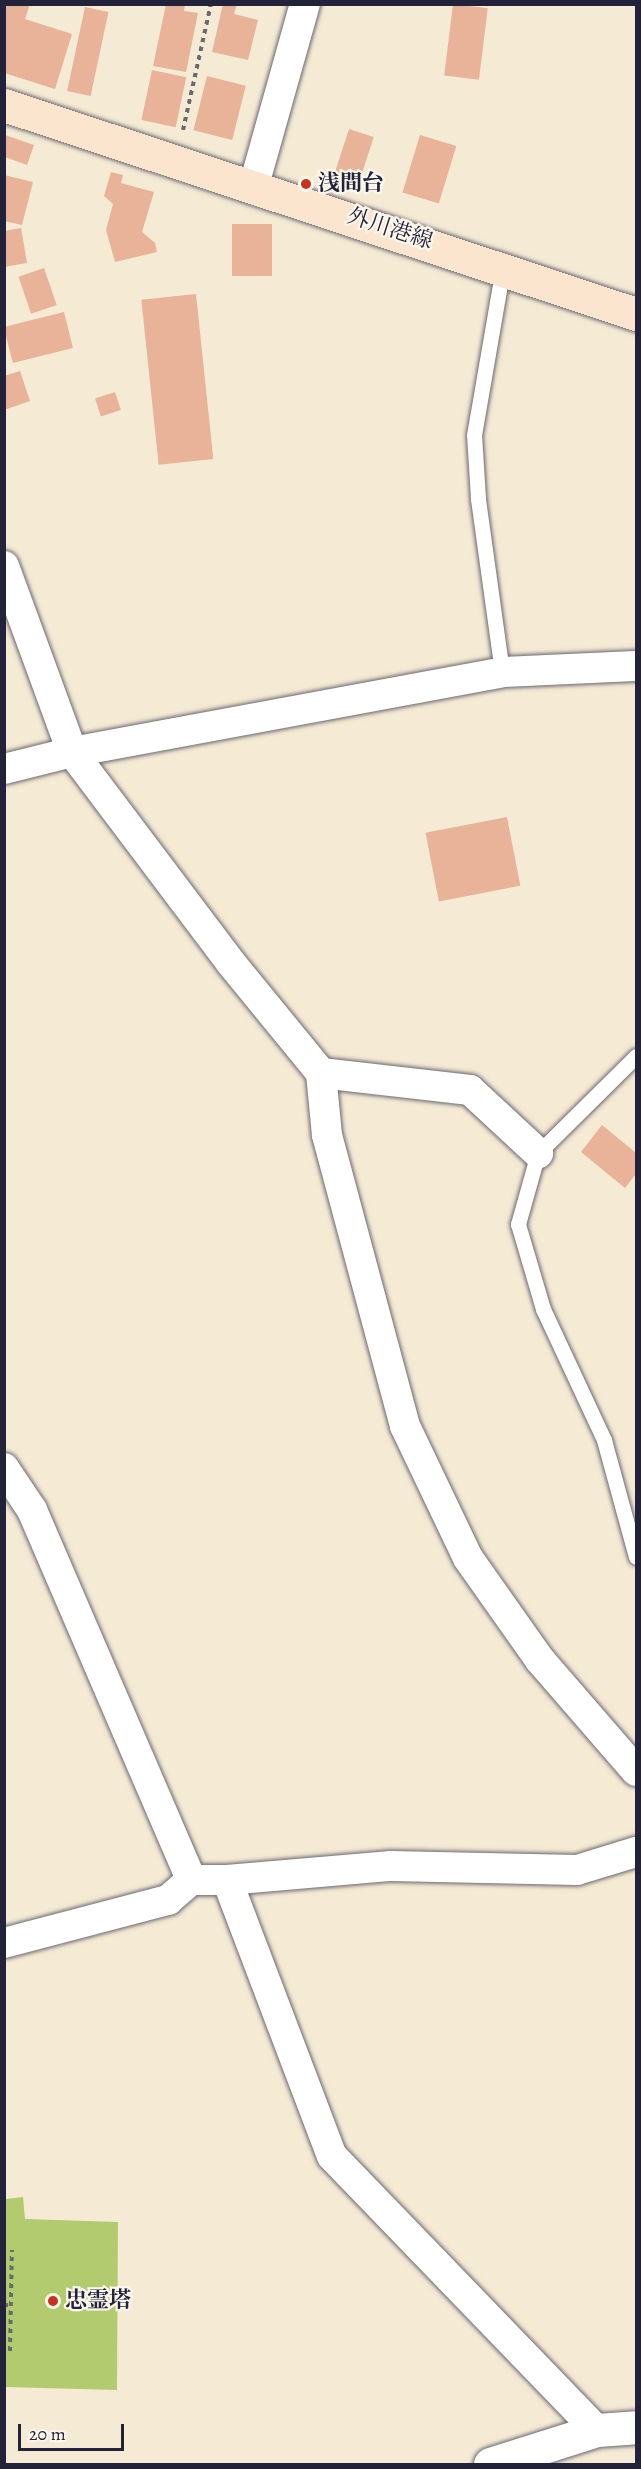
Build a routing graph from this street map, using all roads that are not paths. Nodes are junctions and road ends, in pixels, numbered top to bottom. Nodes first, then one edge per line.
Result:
1 (305, 4) edge
2 (4, 105) edge
3 (254, 185) junction
4 (503, 267) junction
5 (636, 314) edge
6 (4, 566) edge
7 (636, 666) edge
8 (502, 672) junction
9 (72, 752) junction
10 (4, 769) edge
11 (636, 1056) edge
12 (321, 1073) junction
13 (538, 1153) junction
14 (4, 1468) edge
15 (636, 1557) edge
16 (636, 1772) edge
17 (636, 1852) edge
18 (191, 1880) junction
19 (227, 1880) junction
20 (4, 1943) edge
21 (636, 2427) edge
22 (597, 2430) junction
23 (490, 2464) edge

1 - 3 street
2 - 3 main road, 外川港線
3 - 4 main road, 外川港線
4 - 5 main road, 外川港線
4 - 8 lane
6 - 9 street
7 - 8 street
8 - 9 street
9 - 10 street
9 - 12 street
11 - 13 lane
12 - 13 street
12 - 16 street
13 - 15 lane
14 - 18 street
17 - 19 street
18 - 19 street
18 - 20 street
19 - 22 street
21 - 22 street
22 - 23 street

